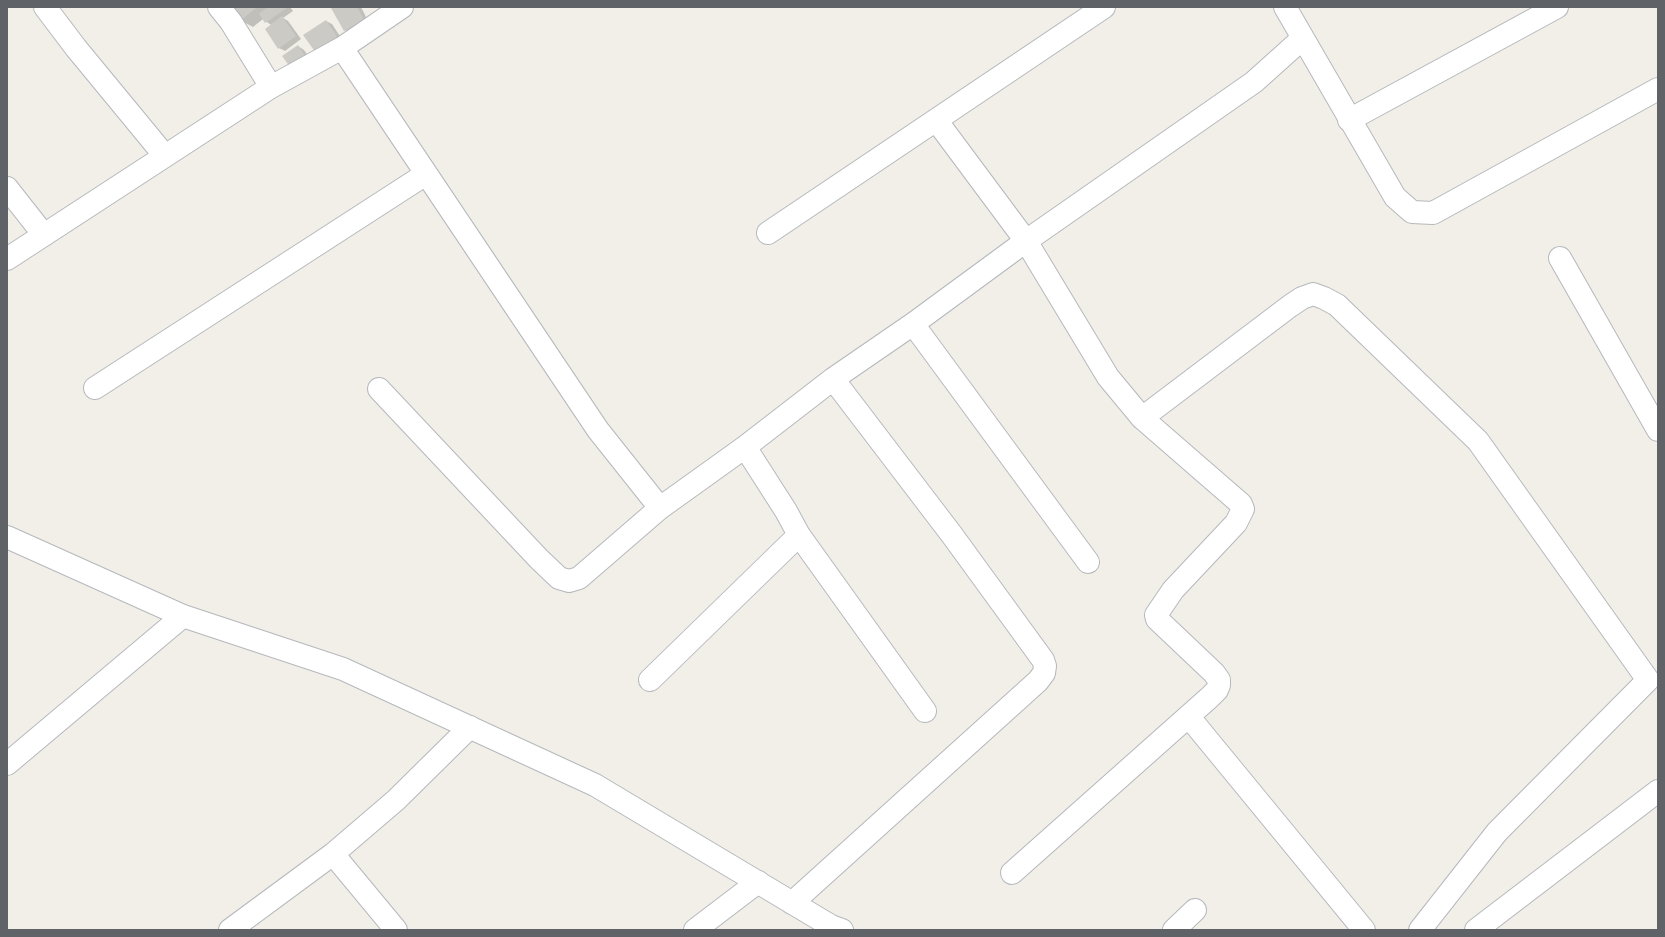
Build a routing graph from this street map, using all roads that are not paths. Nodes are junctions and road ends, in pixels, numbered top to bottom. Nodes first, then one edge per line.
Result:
1 (45, 7) edge
2 (219, 7) edge
3 (402, 7) edge
4 (1104, 7) edge
5 (1284, 7) edge
6 (1556, 7) edge
7 (1303, 38) junction
8 (342, 48) junction
9 (271, 87) junction
10 (1658, 89) edge
11 (936, 120) junction
12 (1349, 120) junction
13 (165, 156) junction
14 (426, 174) junction
15 (7, 188) edge
16 (768, 233) dead end
17 (44, 235) junction
18 (1026, 241) junction
19 (7, 258) edge
20 (1560, 258) dead end
21 (913, 324) junction
22 (833, 378) junction
23 (95, 388) dead end
24 (379, 389) dead end
25 (1142, 418) junction
26 (1658, 430) edge
27 (745, 447) junction
28 (660, 508) junction
29 (799, 535) junction
30 (7, 537) edge
31 (1088, 562) dead end
32 (183, 616) junction
33 (1653, 676) edge
34 (650, 680) dead end
35 (925, 711) dead end
36 (1189, 717) junction
37 (470, 727) junction
38 (7, 764) edge
39 (1658, 791) edge
40 (333, 854) junction
41 (1012, 874) dead end
42 (758, 882) junction
43 (792, 903) junction
44 (1195, 910) dead end
45 (230, 930) edge
46 (396, 930) edge
47 (695, 930) edge
48 (842, 930) edge
49 (1174, 930) edge
50 (1364, 930) edge
51 (1422, 930) edge
52 (1476, 930) edge

1 - 13 street
2 - 9 street
3 - 8 street
4 - 11 street
5 - 7 street
6 - 12 street
7 - 12 street
7 - 18 street
8 - 9 street
8 - 14 street
9 - 13 street
10 - 12 street
11 - 16 street
11 - 18 street
13 - 17 street
14 - 23 street
14 - 28 street
15 - 17 street
17 - 19 street
18 - 21 street
18 - 25 street
20 - 26 street
21 - 22 street
21 - 31 street
22 - 27 street
22 - 43 street
24 - 28 street
25 - 33 street
25 - 36 street
27 - 28 street
27 - 29 street
29 - 34 street
29 - 35 street
30 - 32 street
32 - 37 street
32 - 38 street
33 - 51 street
36 - 41 street
36 - 50 street
37 - 40 street
37 - 42 street
39 - 52 street
40 - 45 street
40 - 46 street
42 - 43 street
42 - 47 street
43 - 48 street
44 - 49 street

